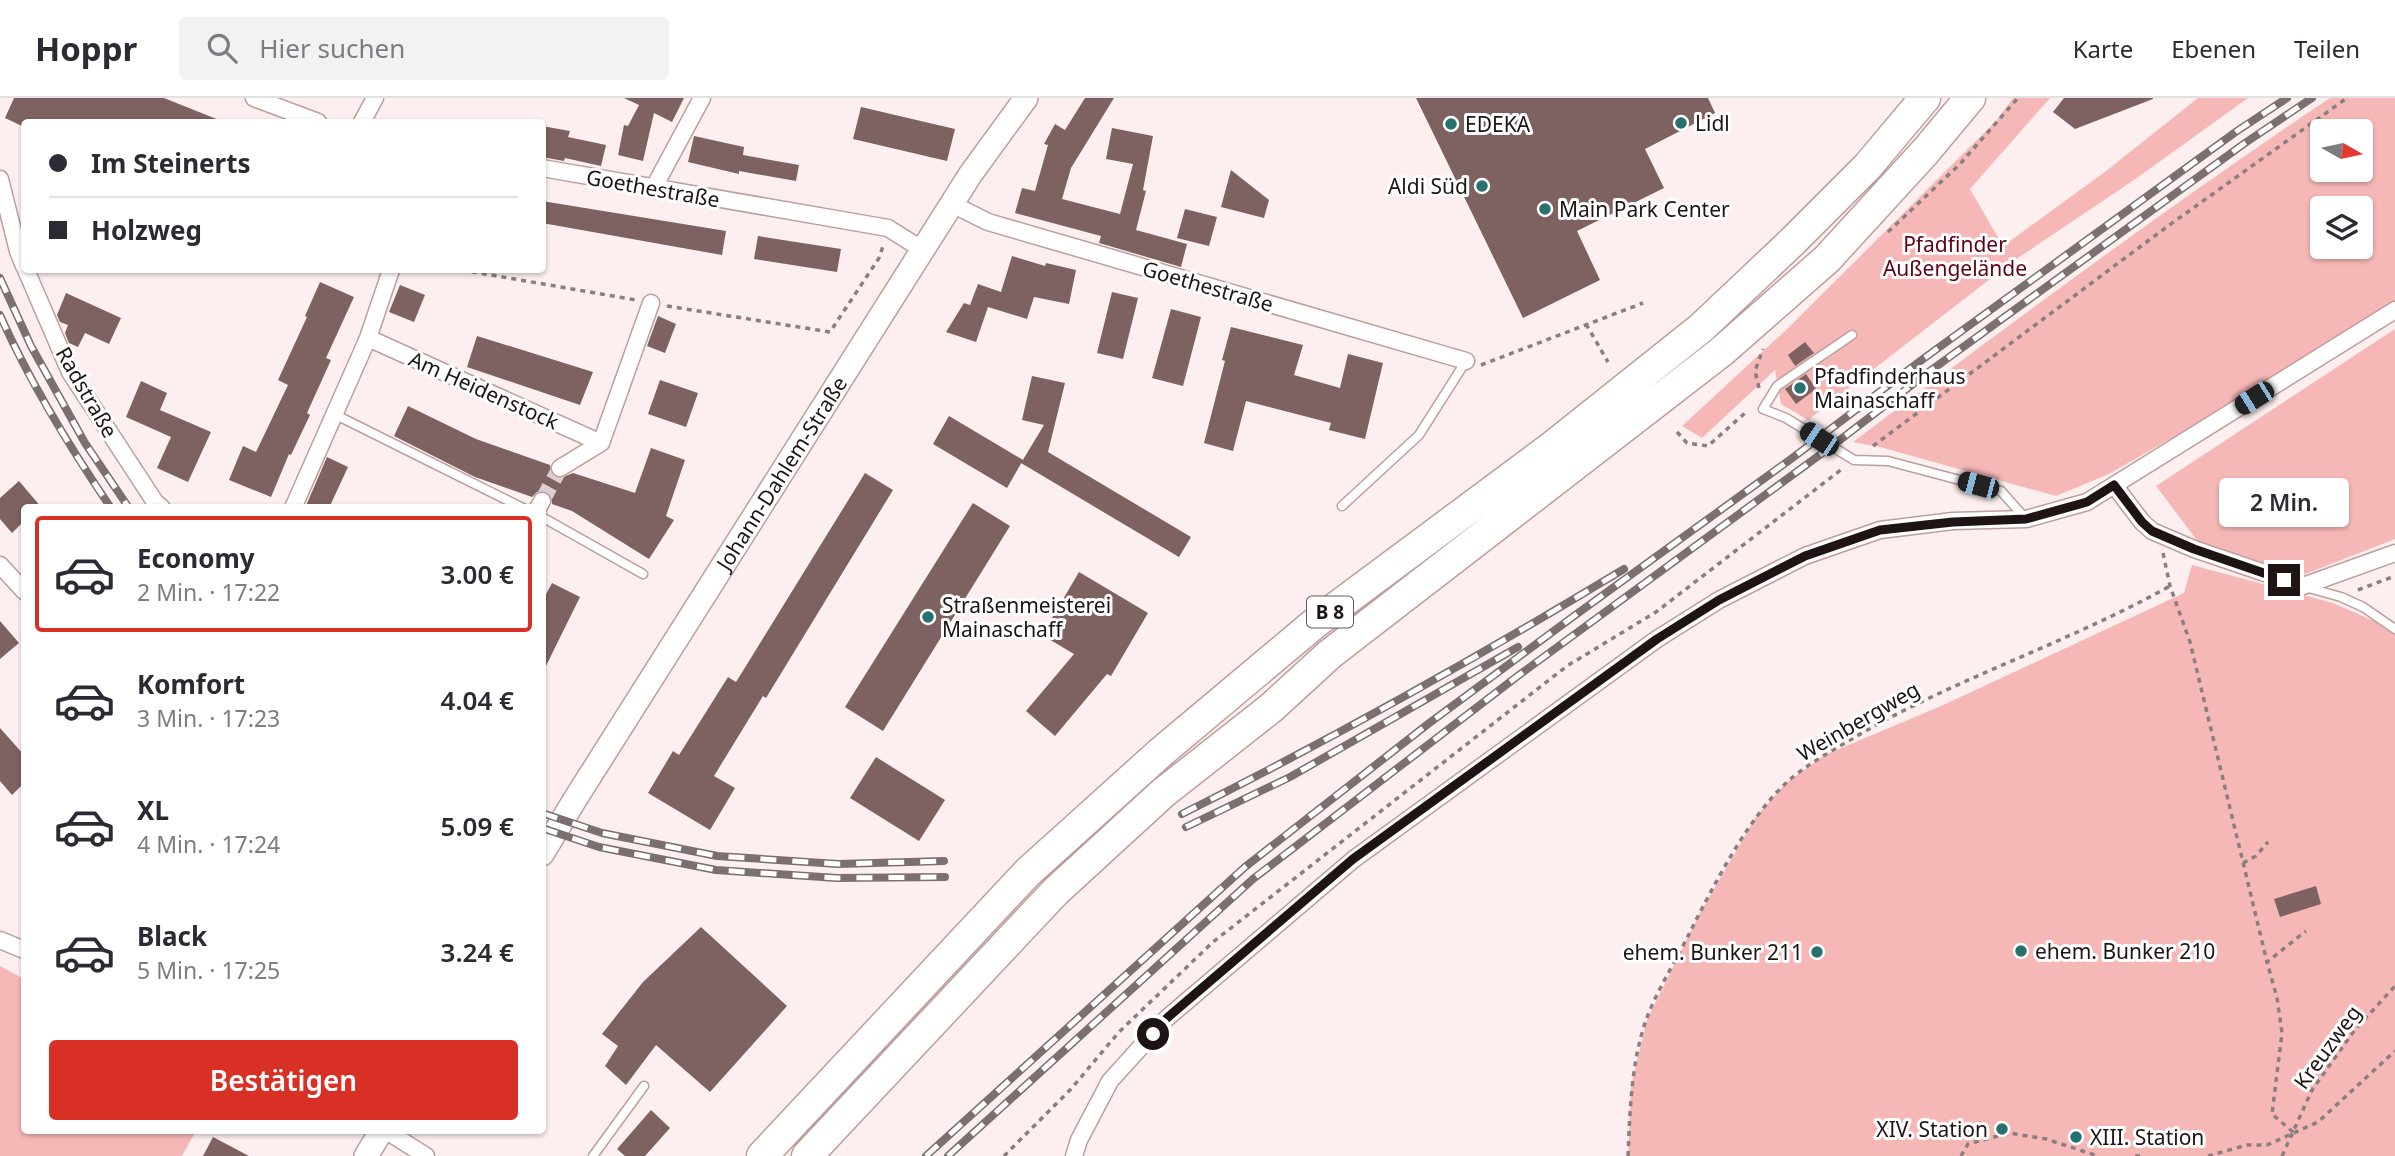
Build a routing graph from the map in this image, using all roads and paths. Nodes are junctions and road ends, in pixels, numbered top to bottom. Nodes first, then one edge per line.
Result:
1 (254, 98) edge
2 (375, 98) edge
3 (702, 98) edge
4 (1026, 98) edge
5 (1925, 98) edge
6 (1970, 98) edge
7 (2347, 98) edge
8 (310, 119) edge
9 (364, 119) edge
10 (546, 169) edge
11 (0, 179) edge
12 (653, 188) junction
13 (952, 204) junction
14 (888, 228) junction
15 (923, 250) junction
16 (21, 258) edge
17 (27, 273) edge
18 (389, 273) edge
19 (479, 273) edge
20 (651, 303) junction
21 (1643, 303) dead end
22 (2395, 310) edge
23 (1586, 324) junction
24 (1852, 335) dead end
25 (368, 338) junction
26 (1466, 360) junction
27 (1608, 362) dead end
28 (1763, 409) junction
29 (334, 414) junction
30 (1676, 432) dead end
31 (601, 443) junction
32 (1854, 460) junction
33 (560, 468) tunnel mouth
34 (2114, 485) junction
35 (157, 504) edge
36 (295, 504) edge
37 (515, 504) edge
38 (1342, 506) dead end
39 (546, 512) edge
40 (2026, 519) junction
41 (2166, 538) junction
42 (2395, 553) edge
43 (0, 565) edge
44 (643, 574) dead end
45 (2395, 576) edge
46 (2170, 586) junction
47 (2303, 586) junction
48 (21, 588) edge
49 (2341, 597) junction
50 (2395, 629) edge
51 (2267, 842) dead end
52 (546, 847) edge
53 (2243, 863) junction
54 (2306, 931) dead end
55 (0, 940) edge
56 (21, 949) edge
57 (2267, 962) junction
58 (2395, 986) edge
59 (2395, 1051) edge
60 (644, 1086) dead end
61 (2293, 1132) junction
62 (380, 1134) edge
63 (390, 1134) edge
64 (366, 1156) edge
65 (426, 1156) edge
66 (593, 1156) edge
67 (762, 1156) edge
68 (807, 1156) edge
69 (1074, 1156) edge
70 (1628, 1156) edge
71 (1961, 1156) edge
72 (2098, 1156) edge
73 (2208, 1156) edge
74 (2282, 1156) edge

1 - 8 street
2 - 9 street
3 - 12 street
4 - 13 street, Johann-Dahlem-Straße
5 - 67 highway, B 8
6 - 68 highway, B 8
7 - 32 path
10 - 12 street, Goethestraße
11 - 16 street, Radstraße
12 - 14 street, Goethestraße
13 - 15 street, Johann-Dahlem-Straße
13 - 26 street, Goethestraße
14 - 15 street, Goethestraße
14 - 20 path
15 - 52 street, Johann-Dahlem-Straße
17 - 35 street, Radstraße
18 - 25 street
19 - 20 path
20 - 31 street
21 - 23 path
22 - 34 street
23 - 26 path
23 - 27 path
24 - 28 lane
25 - 29 street
25 - 31 street, Am Heidenstock
26 - 38 lane
28 - 30 path
28 - 32 lane
29 - 36 street
29 - 37 lane
31 - 33 street
32 - 40 lane
34 - 40 street
34 - 41 street
39 - 44 lane
40 - 69 street
41 - 46 path
41 - 47 street
42 - 47 street
43 - 48 street
45 - 49 path
46 - 53 path
46 - 70 path, Weinbergweg
47 - 49 lane
49 - 50 lane
51 - 53 path
53 - 57 path
54 - 57 path
55 - 56 street
57 - 61 path
58 - 61 path, Kreuzweg
59 - 61 path
60 - 66 lane
61 - 73 path
61 - 74 path, Kreuzweg
62 - 64 street
63 - 65 street
71 - 72 path

